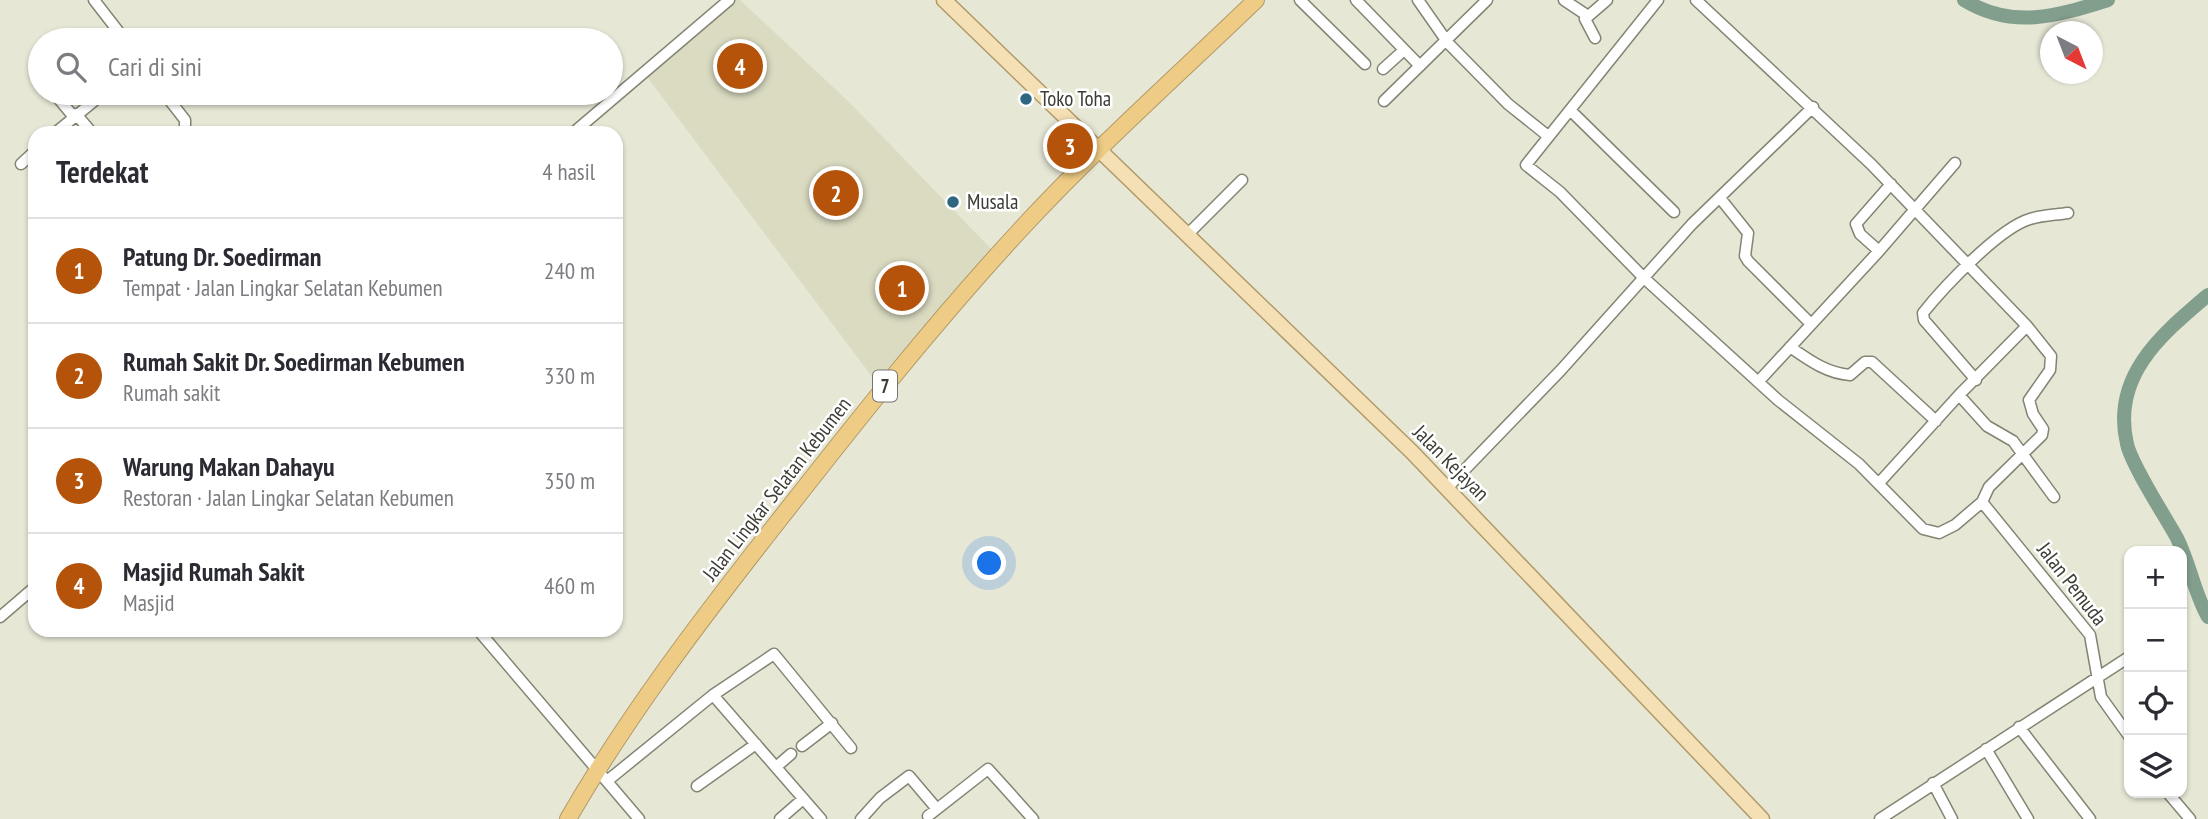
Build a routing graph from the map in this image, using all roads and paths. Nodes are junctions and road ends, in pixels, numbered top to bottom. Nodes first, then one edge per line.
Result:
1 (94, 0) edge
2 (729, 0) edge
3 (944, 0) edge
4 (1256, 0) edge
5 (1300, 0) edge
6 (1356, 0) edge
7 (1418, 0) edge
8 (1487, 0) edge
9 (1564, 0) edge
10 (1607, 0) edge
11 (1658, 0) edge
12 (1696, 0) edge
13 (1588, 16) junction
14 (116, 28) edge
15 (1595, 38) dead end
16 (1447, 41) junction
17 (1404, 50) junction
18 (1364, 64) dead end
19 (1420, 66) junction
20 (1383, 69) dead end
21 (623, 90) edge
22 (1384, 102) dead end
23 (65, 105) edge
24 (88, 105) edge
25 (173, 105) edge
26 (606, 105) edge
27 (1813, 107) junction
28 (1570, 110) junction
29 (75, 115) junction
30 (63, 126) edge
31 (85, 126) edge
32 (185, 126) edge
33 (581, 126) edge
34 (1548, 136) junction
35 (1098, 150) junction
36 (28, 158) edge
37 (1955, 163) dead end
38 (21, 164) dead end
39 (1242, 180) dead end
40 (1891, 184) junction
41 (1720, 198) junction
42 (1915, 208) junction
43 (1674, 212) dead end
44 (2068, 212) dead end
45 (1187, 235) junction
46 (1879, 251) junction
47 (1969, 264) junction
48 (1644, 278) junction
49 (1811, 324) junction
50 (2027, 326) junction
51 (1790, 347) junction
52 (1976, 380) junction
53 (1758, 382) junction
54 (1959, 396) junction
55 (1936, 421) junction
56 (2023, 455) junction
57 (1879, 483) junction
58 (1447, 488) junction
59 (2054, 497) dead end
60 (1982, 502) junction
61 (28, 593) edge
62 (0, 617) edge
63 (484, 637) edge
64 (2124, 660) edge
65 (2096, 677) junction
66 (713, 695) junction
67 (832, 723) junction
68 (2019, 727) junction
69 (2128, 735) edge
70 (756, 744) junction
71 (802, 747) dead end
72 (851, 748) dead end
73 (1986, 749) junction
74 (791, 754) dead end
75 (776, 767) junction
76 (602, 775) junction
77 (1933, 783) junction
78 (697, 786) dead end
79 (2172, 798) edge
80 (803, 799) junction
81 (568, 819) edge
82 (639, 819) edge
83 (780, 819) edge
84 (821, 819) edge
85 (861, 819) edge
86 (1033, 819) edge
87 (1762, 819) edge
88 (1880, 819) edge
89 (1952, 819) edge
90 (2028, 819) edge
91 (2090, 819) edge
92 (2190, 819) edge

1 - 14 street
2 - 21 street
3 - 35 main road, Jalan Kejayan
4 - 35 highway, Jalan Lingkar Selatan Kebumen / 7
5 - 18 street
6 - 17 street
7 - 16 street
8 - 16 street
9 - 13 street
10 - 13 street
11 - 28 street
12 - 27 street
13 - 15 street
16 - 19 street
16 - 34 street
17 - 19 street
17 - 20 street
19 - 22 street
23 - 29 street
24 - 29 street
25 - 32 street
26 - 33 street
27 - 40 street
27 - 41 street
28 - 34 street
28 - 43 street
29 - 30 street
29 - 31 street
34 - 48 street
35 - 45 main road, Jalan Kejayan
35 - 76 highway, Jalan Lingkar Selatan Kebumen / 7
36 - 38 street
37 - 42 street
39 - 45 street
40 - 42 street
40 - 46 street
41 - 48 street
41 - 49 street
42 - 46 street
42 - 47 street
44 - 47 street
45 - 58 main road, Jalan Kejayan
46 - 49 street
47 - 50 street
47 - 52 street
48 - 53 street
48 - 58 street
49 - 51 street
50 - 52 street
50 - 56 street
51 - 53 street
51 - 55 street
52 - 54 street
53 - 57 street
54 - 55 street
54 - 56 street
55 - 57 street
56 - 59 street
56 - 60 street
57 - 60 street
58 - 87 main road, Jalan Kejayan
60 - 65 street, Jalan Pemuda
61 - 62 street
63 - 76 street
64 - 65 street
65 - 68 street
65 - 69 street, Jalan Pemuda
66 - 67 street
66 - 70 street
66 - 76 street
67 - 71 street
67 - 72 street
68 - 73 street
68 - 91 street
70 - 75 street
70 - 78 street
73 - 77 street
73 - 90 street
74 - 75 street
75 - 80 street
76 - 81 highway, Jalan Lingkar Selatan Kebumen / 7
76 - 82 street
77 - 88 street
77 - 89 street
79 - 92 street
80 - 83 street
80 - 84 street
85 - 86 street

